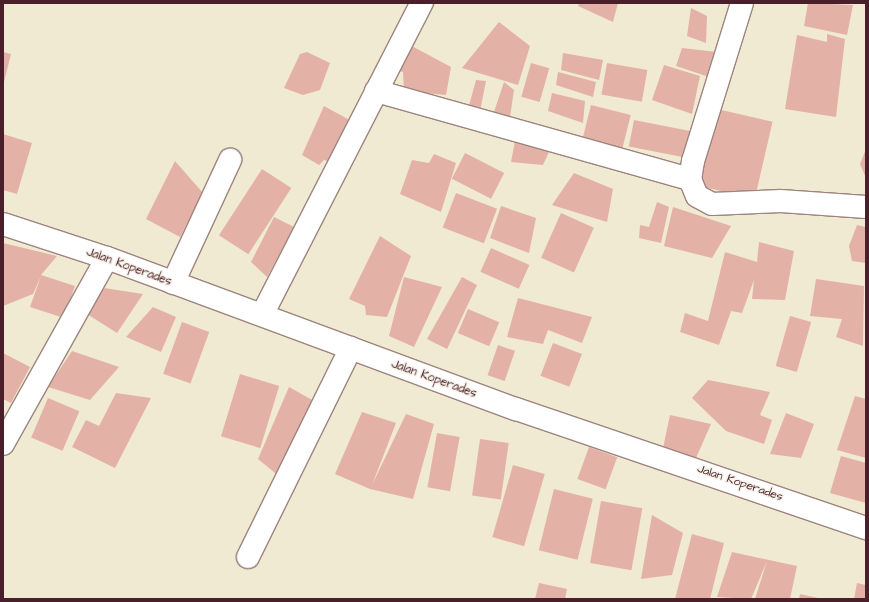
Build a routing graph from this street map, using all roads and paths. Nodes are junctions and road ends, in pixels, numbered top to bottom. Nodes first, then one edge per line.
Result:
1 (422, 3) edge
2 (742, 3) edge
3 (376, 91) junction
4 (230, 160) dead end
5 (690, 179) junction
6 (866, 208) edge
7 (3, 224) edge
8 (106, 258) junction
9 (173, 283) junction
10 (262, 315) junction
11 (351, 348) junction
12 (3, 444) edge
13 (866, 528) edge
14 (248, 557) dead end

1 - 3 street
2 - 5 street
3 - 5 street
3 - 10 street
4 - 9 street
5 - 6 street
7 - 8 street, Jalan Koperades
8 - 9 street, Jalan Koperades
8 - 12 street
9 - 10 street, Jalan Koperades
10 - 11 street, Jalan Koperades
11 - 13 street, Jalan Koperades
11 - 14 street

